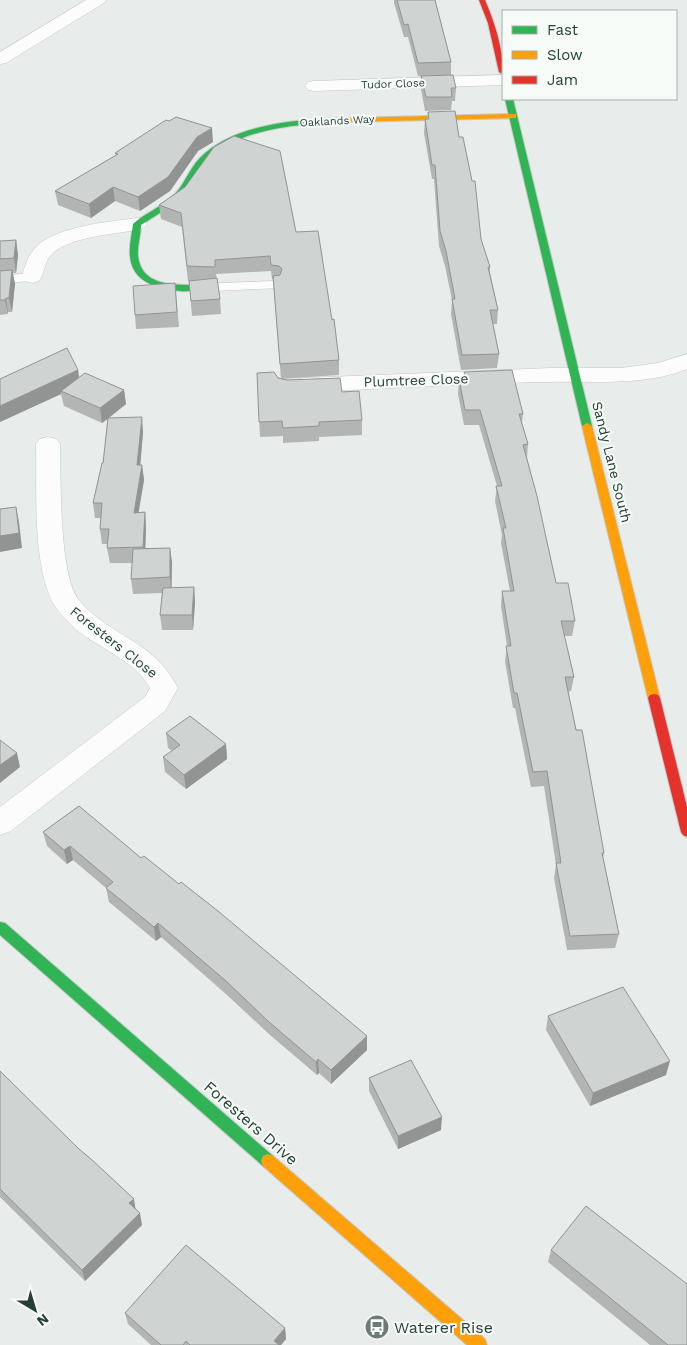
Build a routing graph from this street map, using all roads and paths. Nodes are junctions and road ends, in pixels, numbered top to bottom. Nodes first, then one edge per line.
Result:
1 (98, 0) edge
2 (482, 0) edge
3 (0, 59) edge
4 (502, 68) edge
5 (502, 80) edge
6 (314, 86) dead end
7 (509, 100) edge
8 (513, 116) junction
9 (136, 224) junction
10 (30, 235) dead end
11 (59, 241) junction
12 (32, 277) joint
13 (0, 280) edge
14 (274, 286) edge
15 (194, 288) joint
16 (687, 360) edge
17 (575, 376) junction
18 (287, 386) edge
19 (48, 444) dead end
20 (0, 823) edge
21 (687, 832) edge
22 (0, 927) edge
23 (480, 1345) edge

1 - 3 street
2 - 4 street
5 - 6 street, Tudor Close
7 - 8 street, Sandy Lane South
8 - 9 street, Oaklands Way
8 - 17 street, Sandy Lane South
9 - 11 street, Oaklands Way
9 - 15 street
10 - 11 street, Oaklands Way
11 - 12 street, Oaklands Way
12 - 13 lane
14 - 15 lane
16 - 17 street, Plumtree Close
17 - 18 street, Plumtree Close
17 - 21 street, Sandy Lane South
19 - 20 street, Foresters Close
22 - 23 street, Foresters Drive

